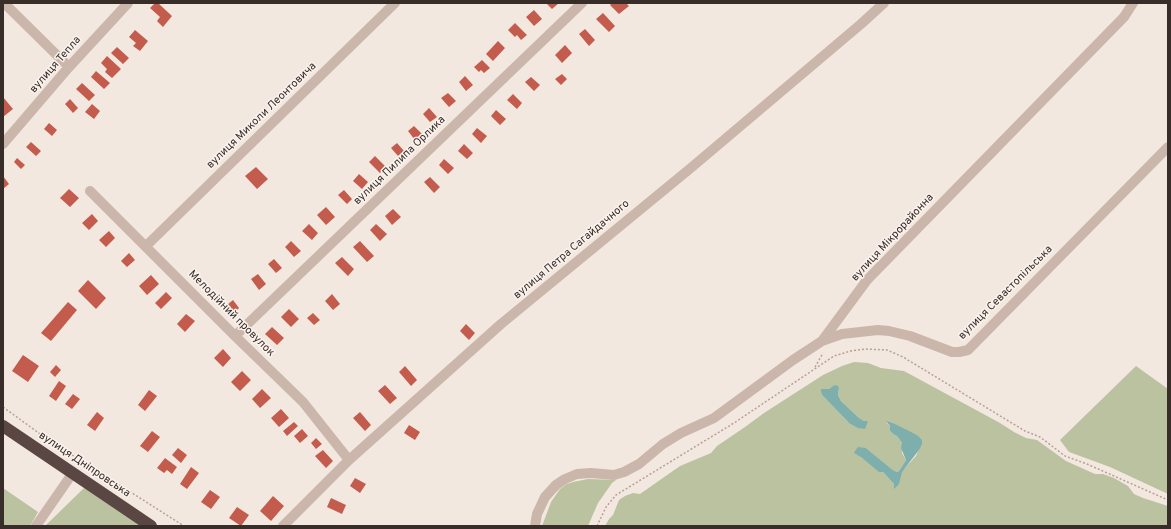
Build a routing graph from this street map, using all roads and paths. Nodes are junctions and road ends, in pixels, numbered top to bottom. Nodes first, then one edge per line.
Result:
1 (4, 3) edge
2 (128, 3) edge
3 (395, 3) edge
4 (582, 3) edge
5 (884, 3) edge
6 (1133, 3) edge
7 (69, 67) junction
8 (3, 144) edge
9 (1168, 147) edge
10 (90, 191) dead end
11 (146, 246) junction
12 (235, 336) junction
13 (822, 341) junction
14 (3, 407) edge
15 (3, 426) edge
16 (349, 460) junction
17 (72, 474) junction
18 (1168, 500) edge
19 (36, 526) edge
20 (151, 526) edge
21 (184, 526) edge
22 (284, 526) edge
23 (534, 526) edge
24 (597, 526) edge

1 - 7 street
2 - 7 street, вулиця Тепла
3 - 11 street, вулиця Миколи Леонтовича
4 - 12 street, вулиця Пилипа Орлика
5 - 16 street, вулиця Петра Сагайдачного
6 - 13 street, вулиця Мікрорайонна
7 - 8 street, вулиця Тепла
9 - 13 street, вулиця Севастопільська
10 - 11 street, Мелодійний провулок
11 - 12 street, Мелодійний провулок
12 - 16 street, Мелодійний провулок
13 - 23 street, вулиця Мікрорайонна
14 - 21 path
15 - 17 highway, вулиця Дніпровська
16 - 22 street, вулиця Петра Сагайдачного
17 - 19 street
17 - 20 highway, вулиця Дніпровська
18 - 24 path

